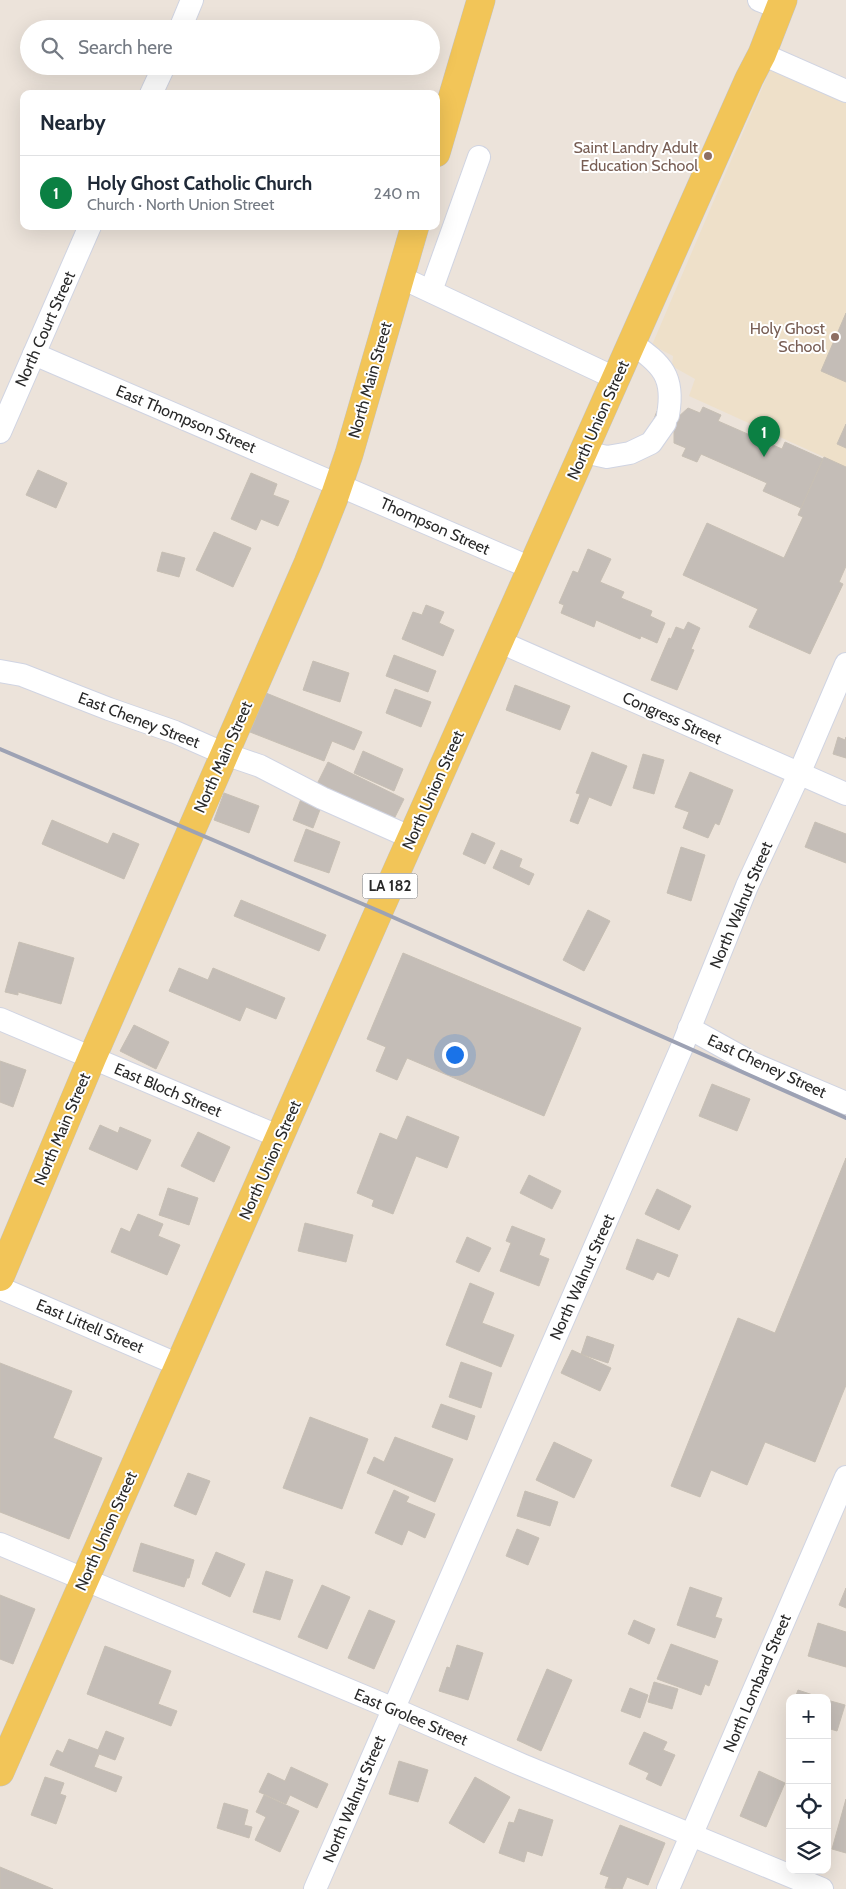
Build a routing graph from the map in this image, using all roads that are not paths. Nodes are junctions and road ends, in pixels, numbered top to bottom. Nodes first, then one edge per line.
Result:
1 (192, 0) edge
2 (481, 0) edge
3 (774, 3) edge
4 (184, 20) edge
5 (762, 54) junction
6 (160, 75) edge
7 (153, 90) edge
8 (846, 91) edge
9 (440, 139) edge
10 (479, 157) dead end
11 (88, 230) edge
12 (414, 230) edge
13 (400, 277) junction
14 (431, 291) junction
15 (632, 343) junction
16 (34, 354) junction
17 (616, 379) junction
18 (0, 432) edge
19 (584, 452) junction
20 (338, 484) junction
21 (531, 568) junction
22 (498, 641) junction
23 (846, 664) edge
24 (0, 671) edge
25 (225, 754) junction
26 (799, 774) junction
27 (846, 794) edge
28 (412, 838) junction
29 (0, 1018) edge
30 (689, 1028) junction
31 (92, 1058) junction
32 (846, 1103) edge
33 (280, 1137) junction
34 (0, 1277) edge
35 (0, 1288) edge
36 (180, 1365) junction
37 (846, 1477) edge
38 (838, 1514) edge
39 (0, 1544) edge
40 (84, 1579) junction
41 (394, 1709) junction
42 (0, 1772) edge
43 (691, 1835) junction
44 (315, 1889) edge
45 (668, 1889) edge
46 (822, 1889) edge

1 - 4 street
2 - 9 main road
3 - 5 main road, North Union Street / LA 182
5 - 8 street
5 - 15 main road, North Union Street / LA 182
6 - 7 street
10 - 14 street
11 - 16 street, North Court Street
12 - 13 main road, North Main Street
13 - 14 street
13 - 20 main road, North Main Street
14 - 17 street
15 - 17 main road, North Union Street / LA 182
15 - 19 street
16 - 18 street, North Court Street
16 - 20 street, East Thompson Street
17 - 19 main road, North Union Street / LA 182
19 - 21 main road, North Union Street / LA 182
20 - 21 street, Thompson Street
20 - 25 main road, North Main Street
21 - 22 main road, North Union Street / LA 182
22 - 26 street, Congress Street
22 - 28 main road, North Union Street / LA 182
23 - 26 street, North Walnut Street
24 - 25 street, East Cheney Street
25 - 28 street, East Cheney Street
25 - 31 main road, North Main Street
26 - 27 street, Congress Street
26 - 30 street, North Walnut Street
28 - 33 main road, North Union Street / LA 182
29 - 31 street, East Bloch Street
30 - 32 street, East Cheney Street
30 - 41 street, North Walnut Street
31 - 33 street, East Bloch Street
31 - 34 main road, North Main Street
33 - 36 main road, North Union Street / LA 182
35 - 36 street, East Littell Street
36 - 40 main road, North Union Street / LA 182
37 - 38 street, North Lombard Street
38 - 43 street, North Lombard Street
39 - 40 street, East Grolee Street
40 - 41 street, East Grolee Street
40 - 42 main road, North Union Street / LA 182
41 - 43 street, East Grolee Street
41 - 44 street, North Walnut Street
43 - 45 street, North Lombard Street
43 - 46 street, East Grolee Street

